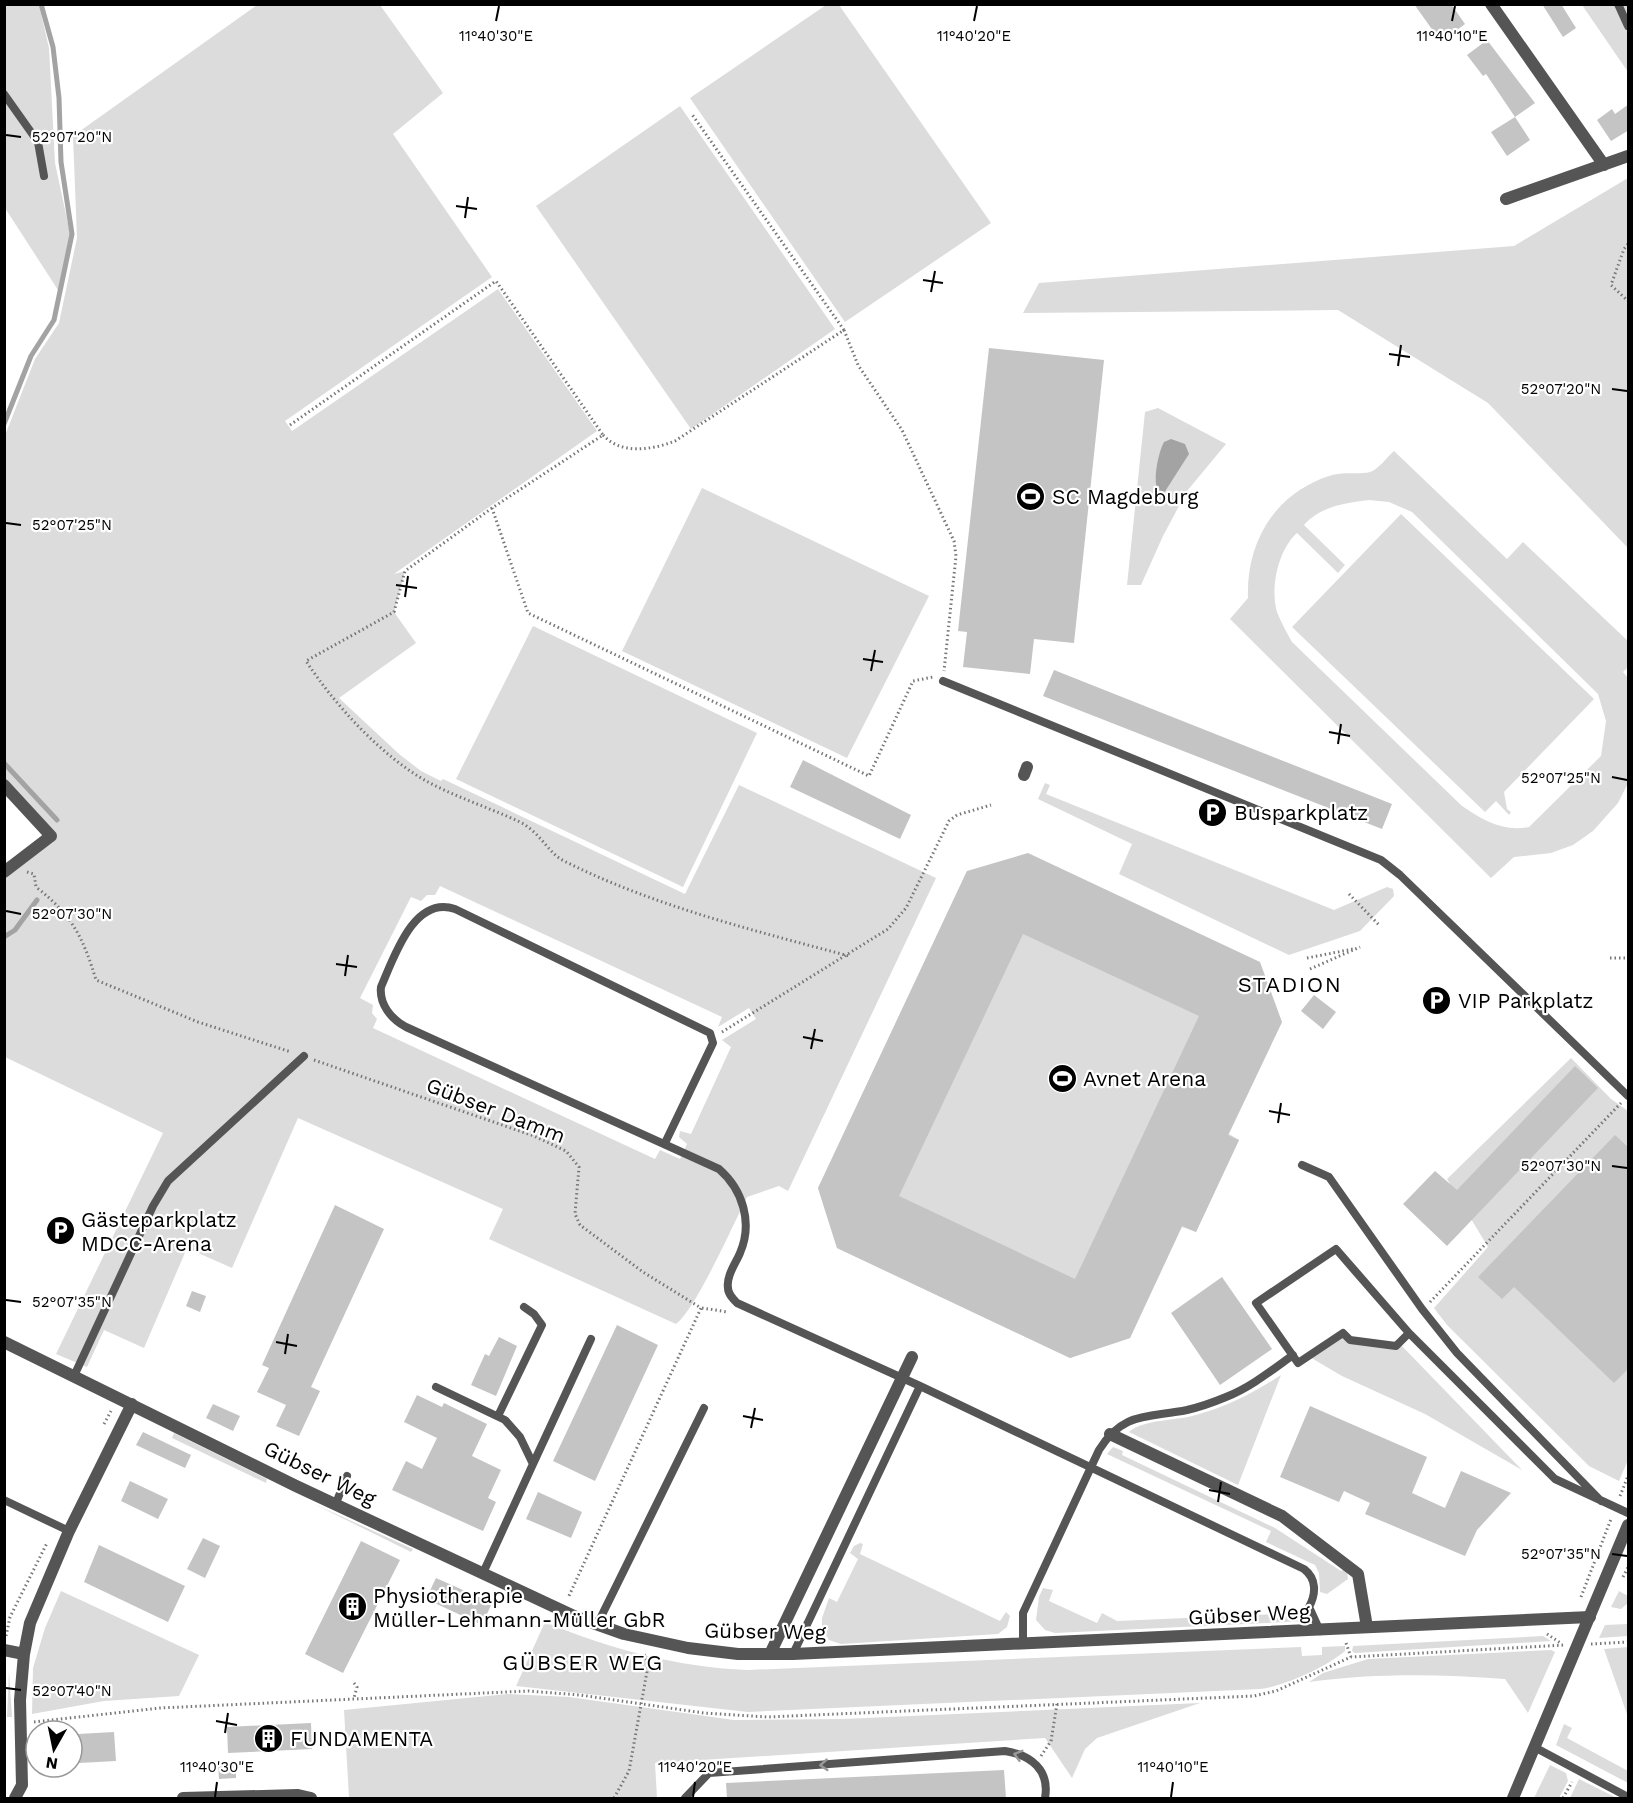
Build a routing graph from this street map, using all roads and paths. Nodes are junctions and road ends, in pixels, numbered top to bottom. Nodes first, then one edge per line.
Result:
1 (1491, 4) edge
2 (1618, 4) edge
3 (1629, 26) edge
4 (4, 94) edge
5 (691, 112) dead end
6 (1629, 156) edge
7 (1604, 165) junction
8 (44, 176) dead end
9 (1506, 200) dead end
10 (1629, 244) edge
11 (1629, 301) edge
12 (844, 330) junction
13 (290, 425) dead end
14 (603, 435) junction
15 (492, 508) junction
16 (943, 681) junction
17 (4, 785) edge
18 (991, 805) dead end
19 (8, 870) edge
20 (1349, 894) dead end
21 (1380, 926) dead end
22 (849, 956) junction
23 (1307, 958) dead end
24 (1610, 958) dead end
25 (1629, 958) edge
26 (1310, 969) dead end
27 (713, 1038) junction
28 (304, 1056) junction
29 (1628, 1096) edge
30 (665, 1143) junction
31 (1302, 1165) dead end
32 (524, 1306) dead end
33 (701, 1308) junction
34 (744, 1308) junction
35 (1422, 1309) junction
36 (1409, 1333) junction
37 (591, 1339) dead end
38 (4, 1342) edge
39 (1293, 1355) junction
40 (912, 1357) dead end
41 (74, 1376) junction
42 (902, 1378) junction
43 (920, 1386) junction
44 (436, 1387) dead end
45 (132, 1404) junction
46 (704, 1408) dead end
47 (498, 1416) junction
48 (1110, 1434) junction
49 (533, 1464) junction
50 (1092, 1467) junction
51 (347, 1476) dead end
52 (1629, 1476) edge
53 (4, 1500) edge
54 (1601, 1501) junction
55 (336, 1503) junction
56 (1615, 1507) junction
57 (1629, 1513) edge
58 (1629, 1525) edge
59 (69, 1531) junction
60 (483, 1573) junction
61 (1578, 1603) dead end
62 (562, 1611) junction
63 (1590, 1617) junction
64 (597, 1625) junction
65 (1367, 1628) junction
66 (1320, 1631) junction
67 (1546, 1634) dead end
68 (1358, 1642) dead end
69 (1629, 1642) edge
70 (1334, 1643) dead end
71 (1346, 1643) junction
72 (1023, 1644) junction
73 (1593, 1644) dead end
74 (646, 1645) junction
75 (634, 1648) dead end
76 (4, 1650) edge
77 (655, 1653) dead end
78 (24, 1654) junction
79 (770, 1654) junction
80 (794, 1654) junction
81 (1351, 1657) junction
82 (354, 1683) dead end
83 (354, 1699) junction
84 (642, 1704) junction
85 (1057, 1704) junction
86 (20, 1722) junction
87 (1536, 1748) junction
88 (1036, 1764) junction
89 (1568, 1791) dead end
90 (1629, 1797) edge
91 (17, 1798) edge
92 (183, 1798) edge
93 (220, 1798) edge
94 (311, 1798) edge
95 (614, 1798) edge
96 (685, 1798) edge
97 (1045, 1798) edge
98 (1513, 1798) edge
99 (1563, 1798) edge

1 - 7 street
2 - 3 lane
4 - 8 lane
5 - 12 path
6 - 7 street
7 - 9 street
10 - 11 path
12 - 14 path
12 - 16 path
13 - 14 path
14 - 15 path
15 - 16 path
15 - 22 path
16 - 29 lane
17 - 19 street
18 - 22 path
19 - 28 path, Gübser Damm
20 - 21 path
22 - 27 path
23 - 26 path
24 - 25 path
27 - 30 lane
27 - 30 lane
28 - 33 path, Gübser Damm
28 - 41 lane
29 - 35 path
30 - 34 lane
31 - 35 lane
32 - 47 lane
33 - 34 path
33 - 62 path
34 - 42 lane
35 - 54 lane
36 - 39 lane
36 - 39 lane
36 - 54 lane
37 - 49 lane
38 - 41 street, Gübser Weg
39 - 48 lane
40 - 42 street
41 - 45 street, Gübser Weg
42 - 43 lane
42 - 79 street
43 - 50 lane
43 - 80 lane
44 - 47 lane
45 - 55 street, Gübser Weg
45 - 59 street
46 - 64 lane
47 - 49 lane
48 - 50 lane
48 - 65 street
49 - 60 lane
50 - 66 lane
50 - 72 lane
51 - 55 lane
52 - 56 path
53 - 59 lane
54 - 56 lane
55 - 60 street, Gübser Weg
56 - 57 lane
56 - 61 path
58 - 63 street
59 - 78 street
60 - 62 street, Gübser Weg
62 - 64 street, Gübser Weg
63 - 65 street, Gübser Weg
63 - 87 street
64 - 74 street, Gübser Weg
65 - 66 street, Gübser Weg
66 - 72 street, Gübser Weg
67 - 81 path
68 - 71 path, Gübser Weg
69 - 73 path
70 - 71 path, Gübser Weg
71 - 81 path
72 - 80 street, Gübser Weg
74 - 75 path
74 - 77 path
74 - 79 street, Gübser Weg
74 - 84 path
76 - 78 street
78 - 86 street
79 - 80 street, Gübser Weg
81 - 85 path
82 - 83 path
83 - 84 path
83 - 86 path
84 - 85 path
84 - 95 path
85 - 88 path
86 - 91 street
87 - 90 lane
87 - 98 street
88 -> 96 lane
88 - 97 lane
89 - 99 path
92 - 93 street
93 - 94 street

